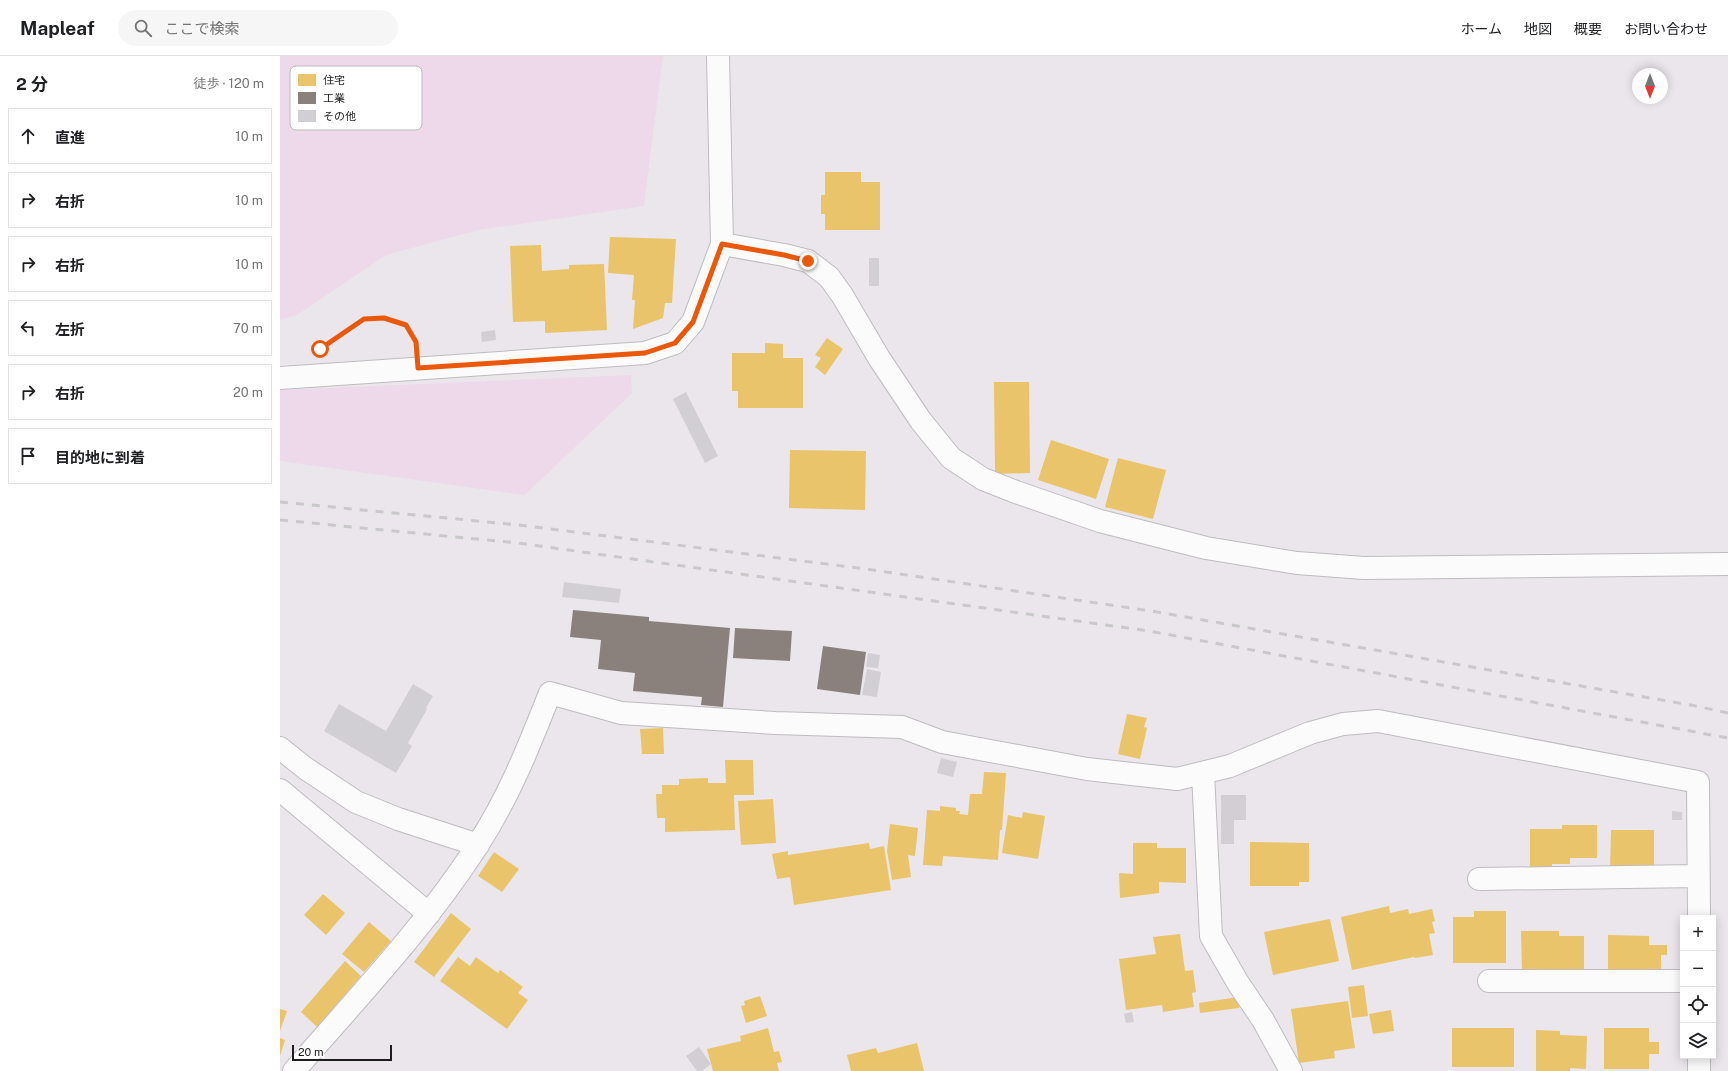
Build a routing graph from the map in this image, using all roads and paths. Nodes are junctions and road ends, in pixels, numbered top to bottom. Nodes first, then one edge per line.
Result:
1 (718, 56) edge
2 (722, 244) junction
3 (320, 349) dead end
4 (418, 368) junction
5 (280, 378) edge
6 (1728, 564) edge
7 (280, 748) edge
8 (1203, 774) junction
9 (280, 790) edge
10 (478, 845) junction
11 (1698, 876) junction
12 (1479, 879) dead end
13 (429, 914) junction
14 (1699, 915) edge
15 (1490, 981) dead end
16 (1680, 981) edge
17 (1699, 1059) edge
18 (294, 1071) edge
19 (1291, 1071) edge
20 (1699, 1071) edge

1 - 2 street
2 - 4 street
2 - 6 street
3 - 4 path
4 - 5 street
7 - 10 street
8 - 10 street
8 - 11 street
8 - 19 street
9 - 13 street
10 - 13 street
11 - 12 street
11 - 14 street
13 - 18 street
15 - 16 street
17 - 20 street

